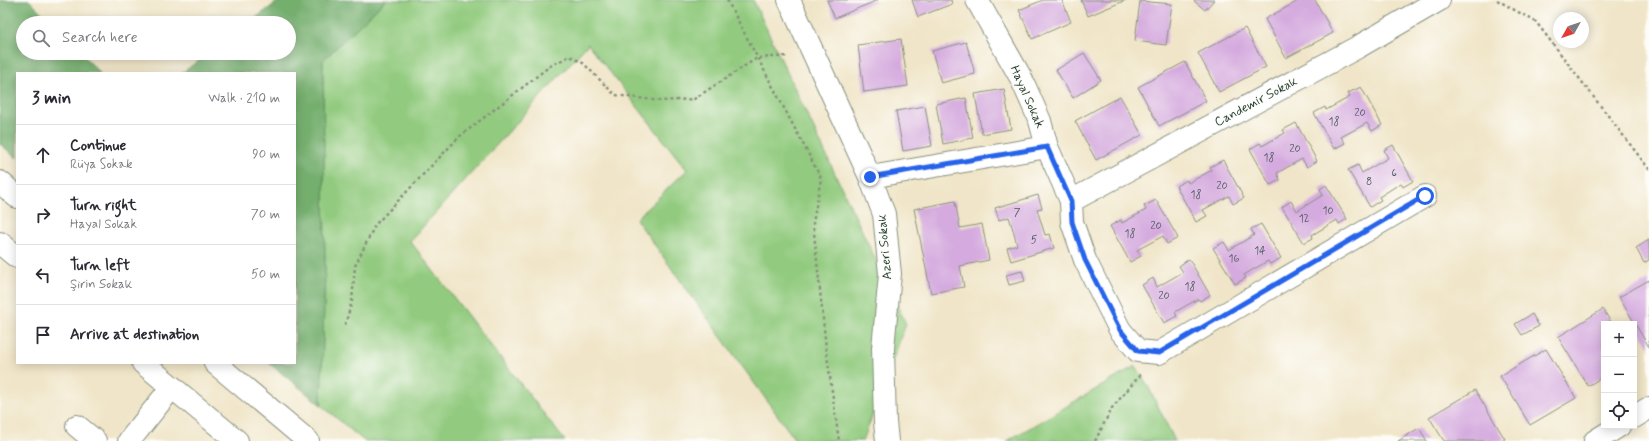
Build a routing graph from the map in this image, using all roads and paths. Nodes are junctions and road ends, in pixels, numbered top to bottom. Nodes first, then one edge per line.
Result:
1 (726, 0) edge
2 (789, 0) edge
3 (977, 0) edge
4 (1439, 0) edge
5 (1497, 0) edge
6 (813, 54) junction
7 (757, 58) junction
8 (1047, 147) junction
9 (1649, 169) edge
10 (870, 177) junction
11 (0, 182) edge
12 (16, 196) edge
13 (1425, 196) dead end
14 (1071, 201) junction
15 (0, 243) edge
16 (16, 256) edge
17 (345, 325) dead end
18 (1159, 353) junction
19 (145, 364) edge
20 (216, 364) edge
21 (172, 387) junction
22 (1649, 408) edge
23 (1637, 415) edge
24 (77, 426) dead end
25 (1619, 432) edge
26 (95, 441) edge
27 (129, 441) edge
28 (237, 441) edge
29 (308, 441) edge
30 (839, 441) edge
31 (887, 441) edge
32 (1095, 441) edge
33 (1595, 441) edge

1 - 7 path
2 - 6 main road, Azeri Sokak
3 - 8 main road, Hayal Sokak
4 - 14 main road, Candemir Sokak
5 - 9 path
6 - 7 path
6 - 10 main road, Azeri Sokak
7 - 17 path
7 - 30 path
8 - 10 main road
8 - 14 main road, Hayal Sokak
10 - 31 main road, Azeri Sokak
11 - 12 main road
13 - 18 main road
14 - 18 main road, Hayal Sokak
15 - 16 main road
18 - 32 path
19 - 21 main road
20 - 29 main road
21 - 27 main road
21 - 28 main road
22 - 23 main road
24 - 26 main road
25 - 33 main road

